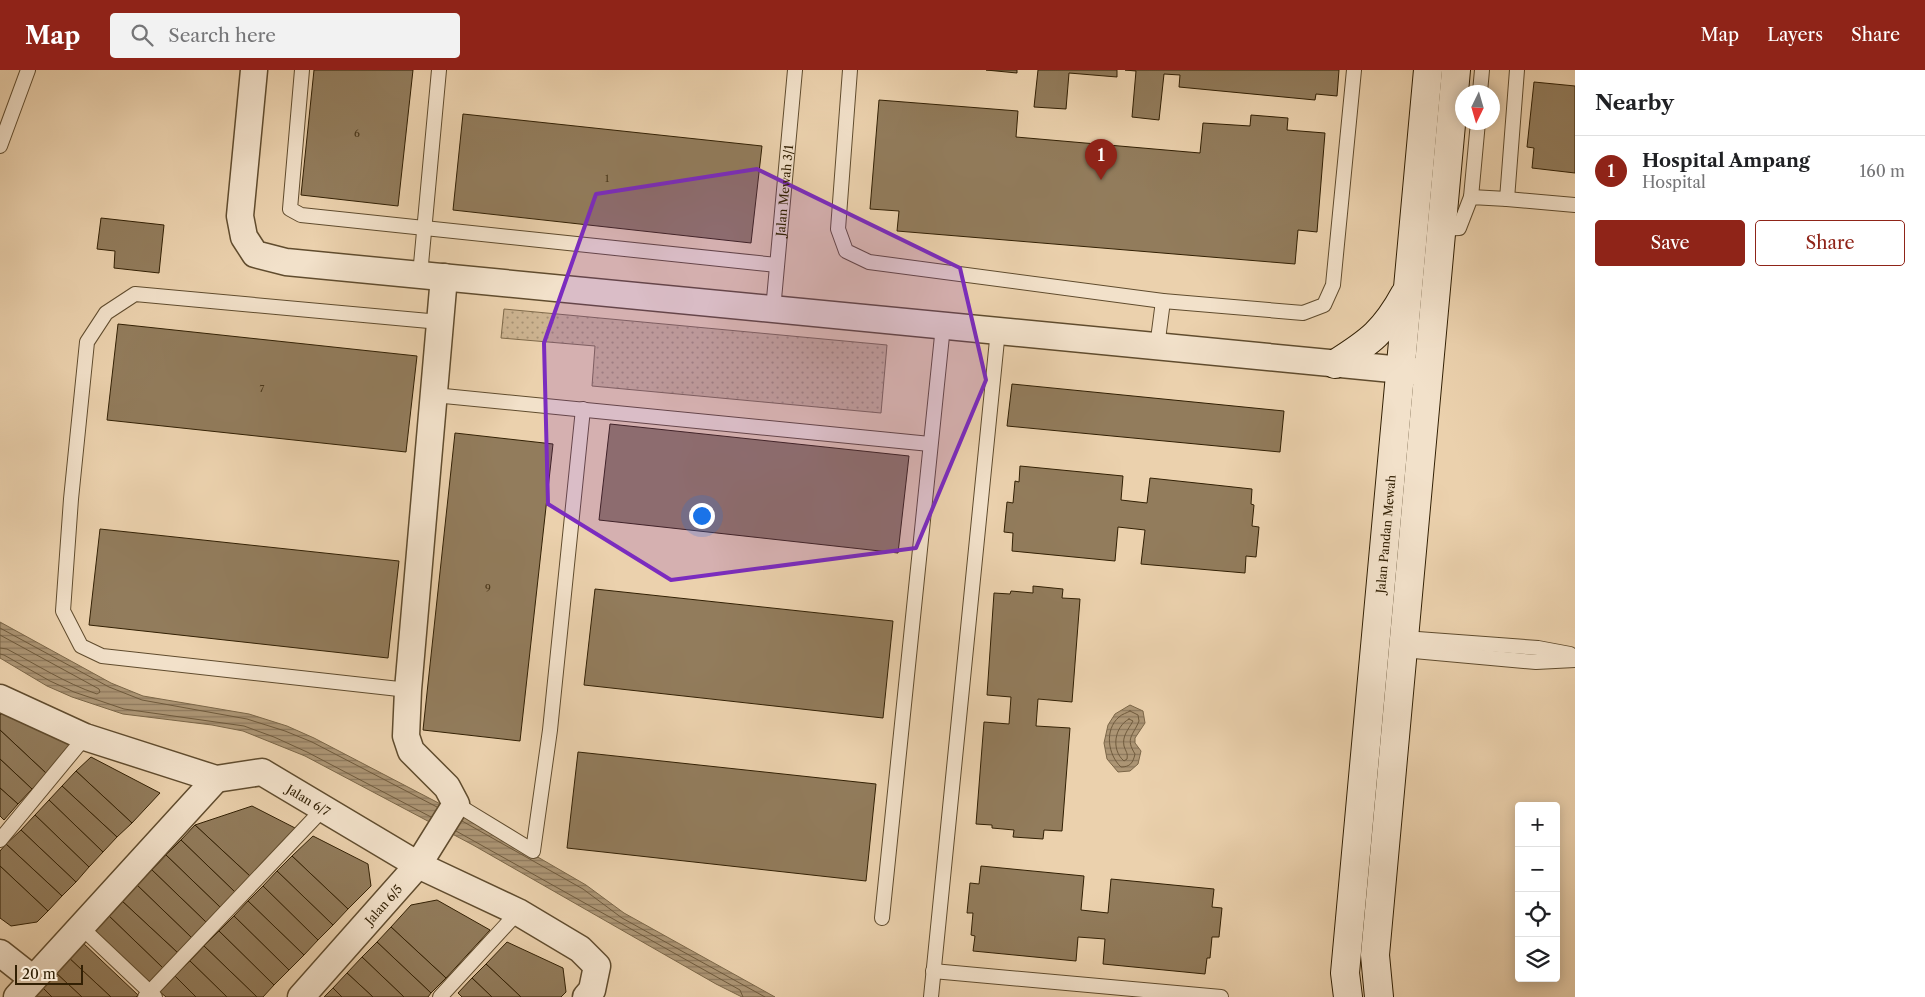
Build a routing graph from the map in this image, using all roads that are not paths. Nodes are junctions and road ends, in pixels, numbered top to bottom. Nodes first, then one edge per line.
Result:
1 (28, 70) edge
2 (254, 70) edge
3 (302, 70) edge
4 (438, 70) edge
5 (795, 70) edge
6 (850, 70) edge
7 (1354, 70) edge
8 (1428, 70) edge
9 (1456, 70) edge
10 (1482, 70) edge
11 (1517, 70) edge
12 (1481, 85) edge
13 (5, 117) edge
14 (1477, 130) edge
15 (0, 146) edge
16 (1471, 197) junction
17 (1507, 199) junction
18 (1575, 205) edge
19 (424, 228) junction
20 (1442, 229) junction
21 (777, 265) junction
22 (432, 276) junction
23 (1408, 289) junction
24 (1163, 302) junction
25 (773, 310) junction
26 (440, 322) junction
27 (943, 326) junction
28 (998, 330) junction
29 (1157, 347) junction
30 (1335, 364) junction
31 (1400, 369) junction
32 (1428, 372) junction
33 (434, 395) junction
34 (583, 410) junction
35 (930, 444) junction
36 (1404, 644) junction
37 (1575, 655) edge
38 (1575, 660) edge
39 (408, 690) junction
40 (0, 698) edge
41 (85, 737) junction
42 (216, 779) junction
43 (456, 804) junction
44 (324, 808) junction
45 (0, 840) edge
46 (418, 865) junction
47 (518, 912) junction
48 (882, 918) dead end
49 (81, 927) junction
50 (0, 953) edge
51 (933, 971) junction
52 (25, 988) edge
53 (150, 995) edge
54 (301, 997) edge
55 (440, 997) edge
56 (586, 997) edge
57 (930, 997) edge
58 (1221, 997) edge
59 (1348, 997) edge
60 (1379, 997) edge

1 - 13 lane
2 - 22 street
3 - 19 lane
4 - 19 lane
5 - 21 lane, Jalan Mewah 3/1
6 - 24 lane
7 - 24 lane
8 - 23 main road, Jalan Pandan Mewah
9 - 20 main road
10 - 12 lane
11 - 17 lane
13 - 15 lane
14 - 16 lane
16 - 17 lane
16 - 20 lane
17 - 18 lane
19 - 21 lane
19 - 22 lane
20 - 32 main road
21 - 25 lane, Jalan Mewah 3/1
22 - 25 street
22 - 26 street
23 - 30 main road
23 - 31 main road, Jalan Pandan Mewah
24 - 29 lane
25 - 27 street
26 - 33 street
26 - 39 lane
27 - 28 street
27 - 35 lane
28 - 29 street
28 - 51 lane
29 - 30 street
30 - 31 street
31 - 32 street
31 - 59 main road, Jalan Pandan Mewah
32 - 36 main road
33 - 34 lane
33 - 39 street
34 - 35 lane
34 - 43 lane
35 - 48 lane
36 - 37 lane
36 - 38 lane
36 - 60 main road
39 - 43 street
40 - 41 street, Jalan 6/7
41 - 42 street, Jalan 6/7
41 - 45 lane
42 - 44 street, Jalan 6/7
42 - 49 street
43 - 46 street, Jalan 6/5
44 - 46 street, Jalan 6/7
44 - 53 lane
46 - 47 street, Jalan 6/7
46 - 54 street, Jalan 6/5
47 - 55 lane
47 - 56 street, Jalan 6/7
49 - 52 street
49 - 53 lane
50 - 52 street
51 - 57 lane
51 - 58 lane

